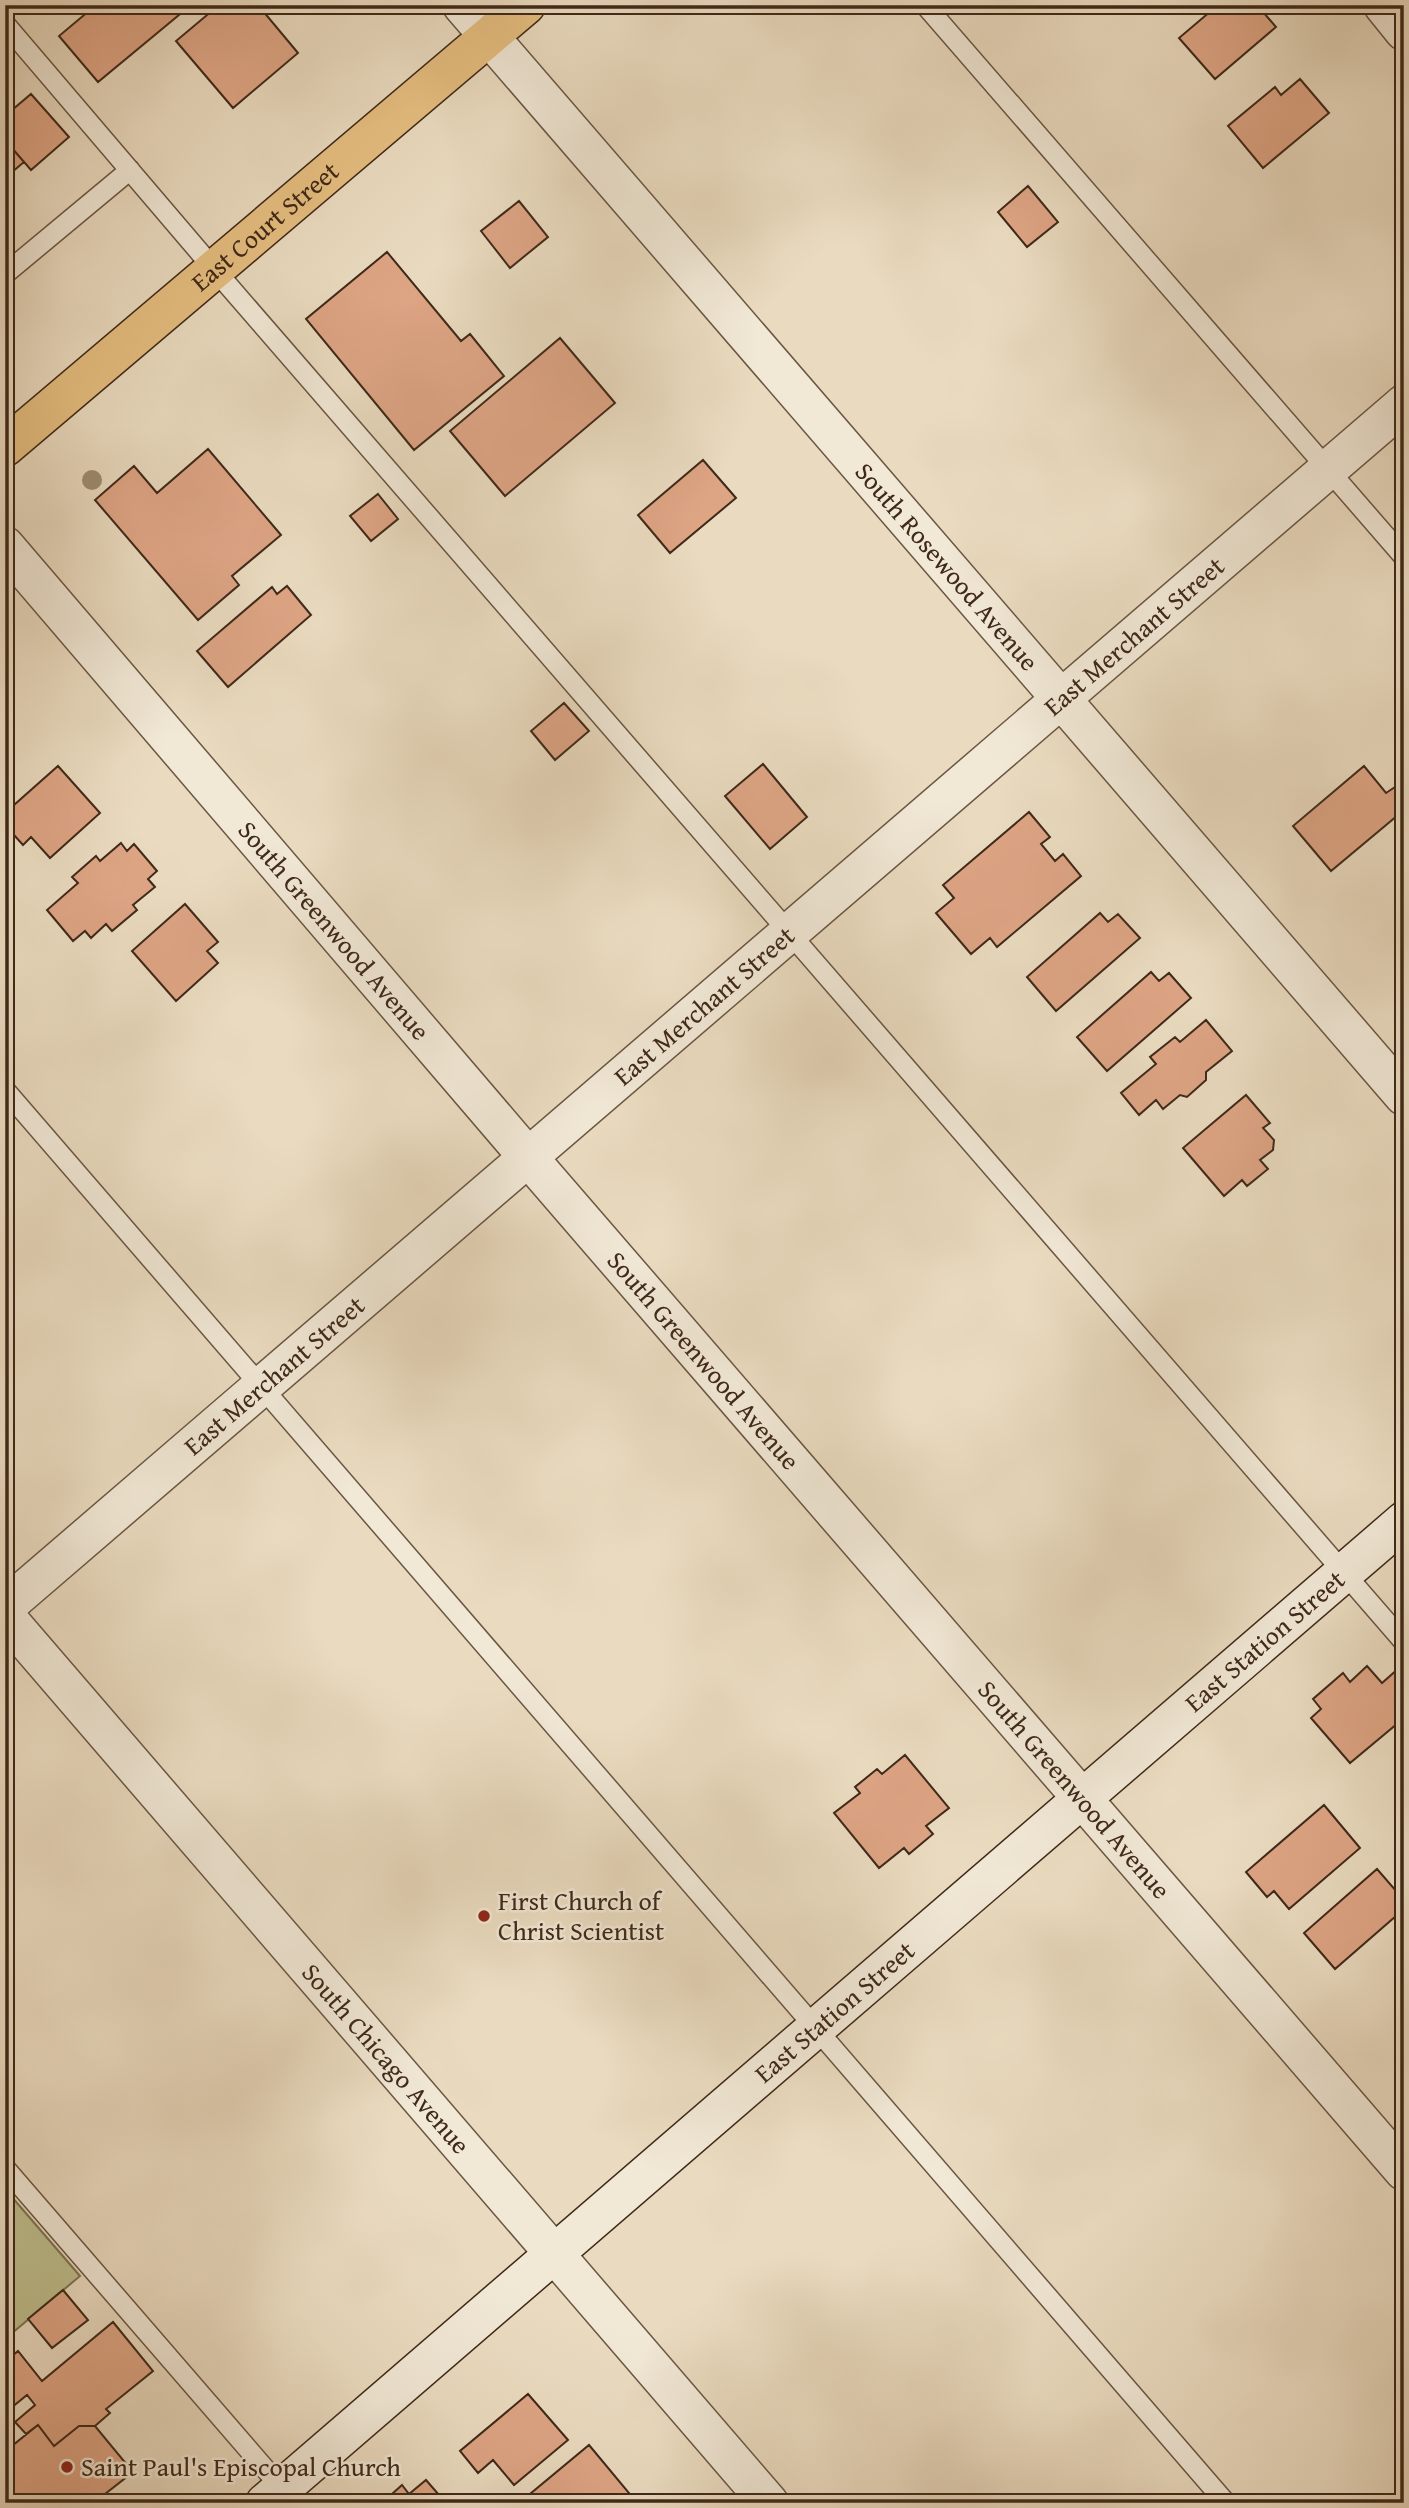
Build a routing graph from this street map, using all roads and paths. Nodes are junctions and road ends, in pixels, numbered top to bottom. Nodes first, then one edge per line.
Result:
1 (462, 5) edge
2 (526, 5) edge
3 (925, 5) edge
4 (1383, 5) edge
5 (5, 24) edge
6 (1404, 31) edge
7 (489, 37) junction
8 (130, 170) junction
9 (214, 269) junction
10 (5, 274) edge
11 (1404, 404) edge
12 (5, 447) edge
13 (1328, 469) junction
14 (5, 546) edge
15 (1404, 557) edge
16 (1060, 699) junction
17 (789, 932) junction
18 (5, 1090) edge
19 (1404, 1096) edge
20 (527, 1156) junction
21 (261, 1386) junction
22 (1404, 1521) edge
23 (1344, 1573) junction
24 (5, 1607) edge
25 (5, 1616) edge
26 (1404, 1642) edge
27 (1082, 1798) junction
28 (816, 2028) junction
29 (5, 2168) edge
30 (1404, 2171) edge
31 (554, 2254) junction
32 (280, 2498) edge
33 (769, 2503) edge
34 (1226, 2503) edge

1 - 7 street, South Rosewood Avenue
2 - 7 main road, East Court Street
3 - 13 lane
4 - 6 street
5 - 8 lane
7 - 9 main road, East Court Street
7 - 16 street, South Rosewood Avenue
8 - 9 lane
8 - 10 lane
9 - 12 main road, East Court Street
9 - 17 lane
11 - 13 street, East Merchant Street
13 - 15 lane
13 - 16 street, East Merchant Street
14 - 20 street, South Greenwood Avenue
16 - 17 street, East Merchant Street
16 - 19 street, South Rosewood Avenue
17 - 20 street, East Merchant Street
17 - 23 lane
18 - 21 lane
20 - 21 street, East Merchant Street
20 - 27 street, South Greenwood Avenue
21 - 24 street, East Merchant Street
21 - 28 lane
22 - 23 street, East Station Street
23 - 26 lane
23 - 27 street, East Station Street
25 - 31 street, South Chicago Avenue
27 - 28 street, East Station Street
27 - 30 street, South Greenwood Avenue
28 - 31 street, East Station Street
28 - 34 lane
29 - 32 lane
31 - 32 street, East Station Street
31 - 33 street, South Chicago Avenue

